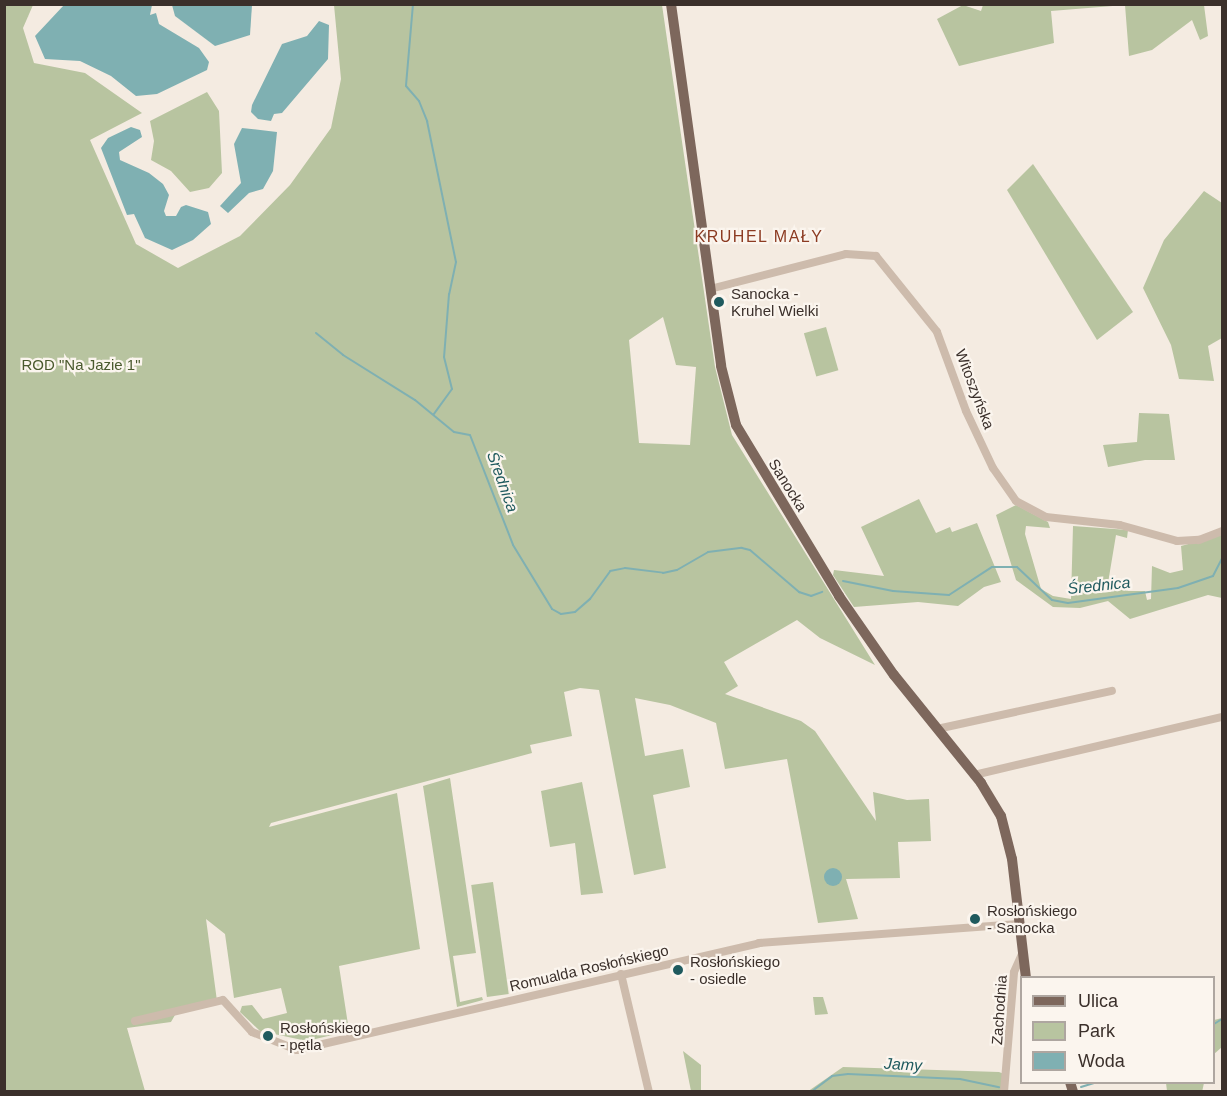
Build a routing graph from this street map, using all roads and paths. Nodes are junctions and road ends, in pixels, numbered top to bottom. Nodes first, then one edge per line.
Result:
1 (671, 4) edge
2 (710, 289) junction
3 (1222, 531) edge
4 (1112, 691) dead end
5 (1222, 717) edge
6 (937, 729) junction
7 (974, 775) junction
8 (1019, 924) junction
9 (1022, 954) junction
10 (621, 974) junction
11 (1026, 976) edge
12 (135, 1021) dead end
13 (649, 1092) edge
14 (1004, 1092) edge

1 - 2 main road, Sanocka
2 - 3 street, Witoszyńska
2 - 6 main road, Sanocka
4 - 6 street
5 - 7 street
6 - 7 main road, Sanocka
7 - 8 main road, Sanocka
8 - 9 main road, Sanocka
8 - 10 street, Romualda Rosłońskiego
9 - 11 main road, Sanocka
9 - 14 street, Zachodnia
10 - 12 street, Romualda Rosłońskiego
10 - 13 street

